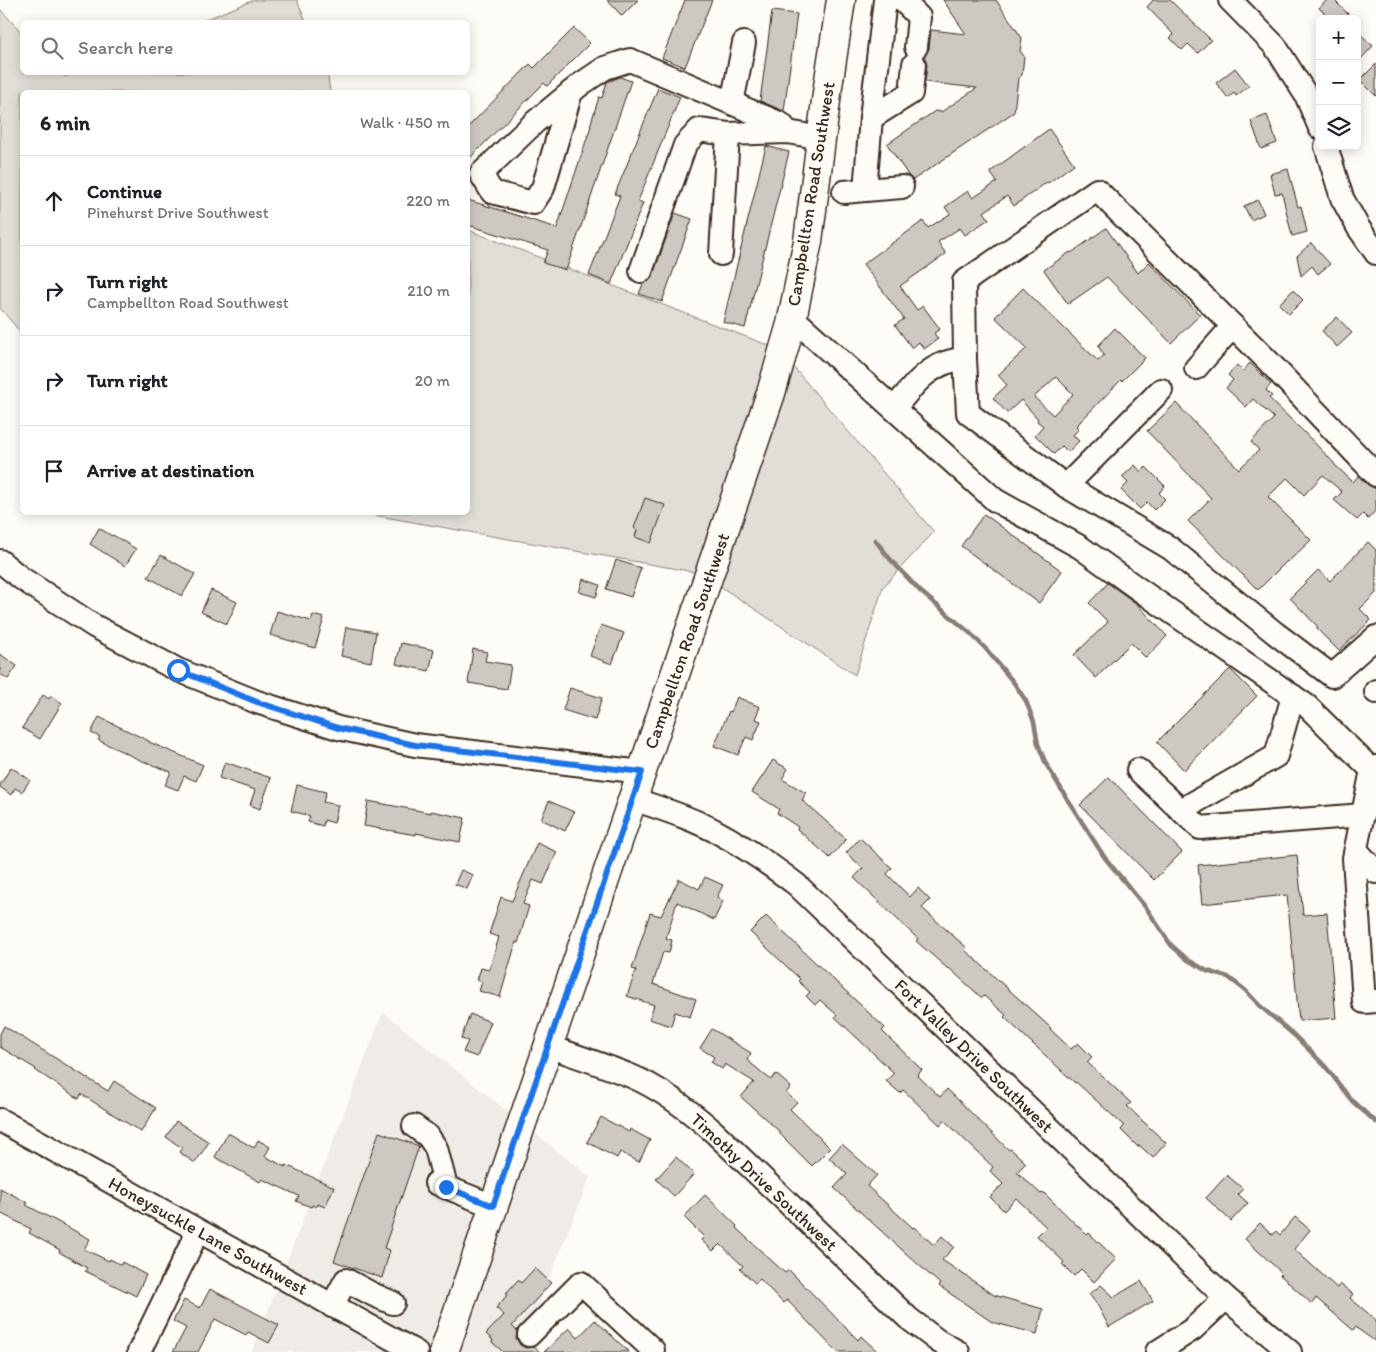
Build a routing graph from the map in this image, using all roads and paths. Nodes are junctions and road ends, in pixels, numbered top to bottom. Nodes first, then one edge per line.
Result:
1 (841, 0) edge
2 (885, 0) edge
3 (902, 0) edge
4 (1230, 0) edge
5 (744, 43) dead end
6 (571, 92) junction
7 (732, 103) junction
8 (871, 118) junction
9 (1316, 119) edge
10 (788, 132) junction
11 (728, 134) junction
12 (821, 138) junction
13 (1327, 150) edge
14 (902, 187) dead end
15 (1376, 253) edge
16 (721, 254) dead end
17 (641, 271) dead end
18 (792, 318) junction
19 (1233, 326) junction
20 (965, 359) junction
21 (1196, 368) dead end
22 (1161, 390) dead end
23 (894, 409) junction
24 (1376, 475) edge
25 (1066, 486) junction
26 (0, 561) edge
27 (1376, 637) edge
28 (1293, 696) junction
29 (1374, 769) edge
30 (1138, 770) dead end
31 (642, 772) junction
32 (633, 799) junction
33 (1181, 810) junction
34 (1363, 815) junction
35 (1356, 850) junction
36 (1376, 872) edge
37 (1376, 1001) edge
38 (548, 1046) junction
39 (0, 1120) edge
40 (414, 1126) dead end
41 (493, 1206) junction
42 (198, 1231) junction
43 (1226, 1298) junction
44 (393, 1303) dead end
45 (332, 1306) junction
46 (529, 1334) dead end
47 (653, 1351) edge
48 (139, 1352) edge
49 (416, 1352) edge
50 (444, 1352) edge
51 (958, 1352) edge
52 (1157, 1352) edge
53 (1290, 1352) edge

1 - 12 main road, Campbellton Road Southwest
2 - 8 street
3 - 8 street
4 - 9 street
5 - 7 street
6 - 6 street
6 - 7 street
7 - 10 street
8 - 14 street
10 - 11 street
10 - 12 street
11 - 16 street
11 - 17 street
12 - 18 main road, Campbellton Road Southwest
13 - 15 street
18 - 23 street
18 - 31 main road, Campbellton Road Southwest
19 - 20 street
19 - 21 street
19 - 24 street
20 - 23 street
20 - 25 street
22 - 25 street
23 - 28 street
25 - 27 street
26 - 31 street
28 - 29 street
28 - 33 street
29 - 34 street
30 - 33 street
31 - 32 main road, Campbellton Road Southwest
32 - 38 main road, Campbellton Road Southwest
32 - 43 street, Fort Valley Drive Southwest
33 - 34 street
34 - 35 street
35 - 36 street
35 - 37 street
38 - 41 main road, Campbellton Road Southwest
38 - 51 street, Timothy Drive Southwest
39 - 42 street, Honeysuckle Lane Southwest
40 - 41 street
41 - 50 main road, Campbellton Road Southwest
42 - 45 street, Honeysuckle Lane Southwest
42 - 48 street
43 - 52 street
43 - 53 street, Fort Valley Drive Southwest
44 - 45 street
45 - 49 street, Honeysuckle Lane Southwest
46 - 47 street

